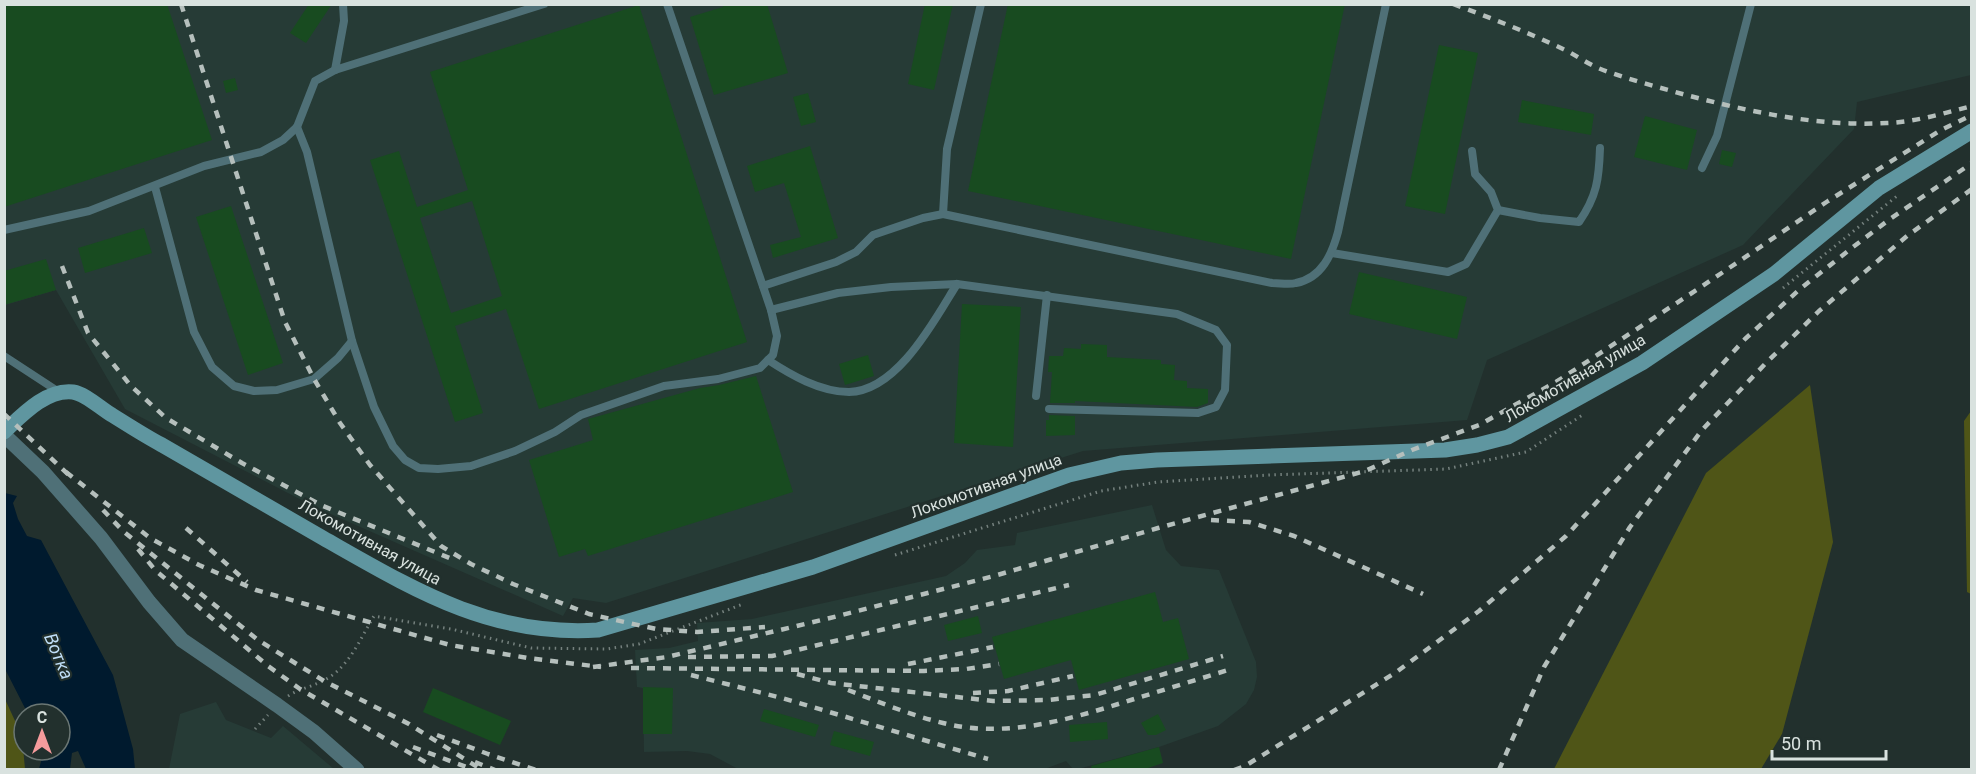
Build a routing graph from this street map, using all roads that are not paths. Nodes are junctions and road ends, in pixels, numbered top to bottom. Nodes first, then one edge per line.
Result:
1 (343, 4) edge
2 (544, 4) edge
3 (667, 4) edge
4 (981, 4) edge
5 (1386, 4) edge
6 (1751, 4) edge
7 (335, 70) junction
8 (297, 127) junction
9 (1971, 131) edge
10 (1600, 148) dead end
11 (1472, 151) dead end
12 (1702, 168) dead end
13 (154, 187) junction
14 (1498, 210) junction
15 (943, 214) junction
16 (4, 230) edge
17 (1332, 253) junction
18 (957, 284) junction
19 (763, 286) junction
20 (1047, 295) junction
21 (771, 310) junction
22 (352, 340) junction
23 (4, 356) edge
24 (768, 360) junction
25 (59, 392) junction
26 (1036, 396) dead end
27 (1049, 409) dead end
28 (4, 433) edge
29 (357, 770) edge

1 - 7 lane
2 - 7 lane
3 - 19 lane
4 - 15 lane
5 - 17 lane
6 - 12 lane
7 - 8 lane
8 - 13 lane
8 - 22 lane
9 - 25 main road, Локомотивная улица
10 - 14 lane
11 - 14 lane
13 - 16 lane
13 - 22 lane
14 - 17 lane
15 - 17 lane
15 - 19 lane
18 - 20 lane
18 - 21 lane
18 - 24 lane
19 - 21 lane
20 - 26 lane
20 - 27 lane
21 - 24 lane
22 - 24 lane
23 - 25 lane
25 - 28 main road
28 - 29 street

